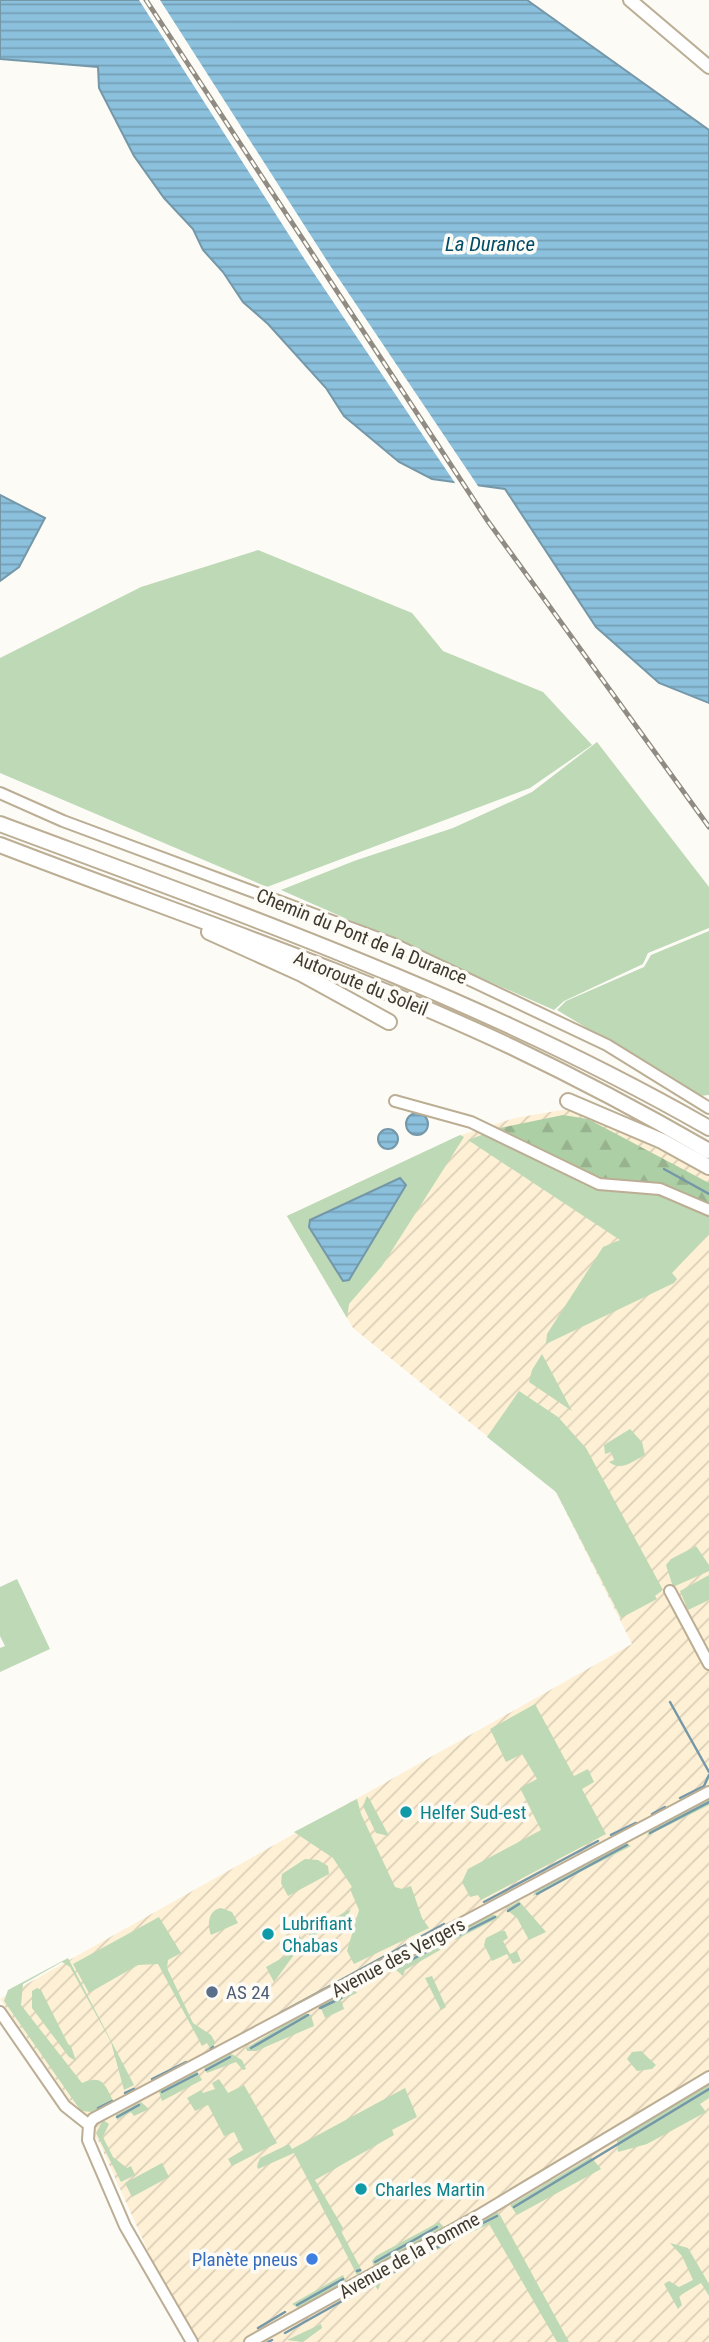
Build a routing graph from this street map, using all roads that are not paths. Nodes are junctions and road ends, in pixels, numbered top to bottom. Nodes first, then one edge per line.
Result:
1 (630, 0) edge
2 (709, 67) edge
3 (0, 793) edge
4 (0, 824) edge
5 (0, 845) edge
6 (132, 894) junction
7 (389, 1022) dead end
8 (395, 1101) dead end
9 (568, 1101) dead end
10 (709, 1108) edge
11 (709, 1128) edge
12 (709, 1151) edge
13 (709, 1167) edge
14 (709, 1210) edge
15 (670, 1591) dead end
16 (709, 1664) edge
17 (709, 1792) edge
18 (0, 2012) edge
19 (709, 2077) edge
20 (89, 2125) junction
21 (192, 2342) edge
22 (250, 2342) edge

1 - 2 main road
3 - 10 street, Chemin du Pont de la Durance
4 - 11 highway, Autoroute du Soleil
5 - 6 highway, Autoroute du Soleil
6 - 7 highway
6 - 12 highway, Autoroute du Soleil
8 - 14 street
9 - 13 highway
15 - 16 street
17 - 20 street, Avenue des Vergers
18 - 20 street
19 - 22 street, Avenue de la Pomme
20 - 21 street

